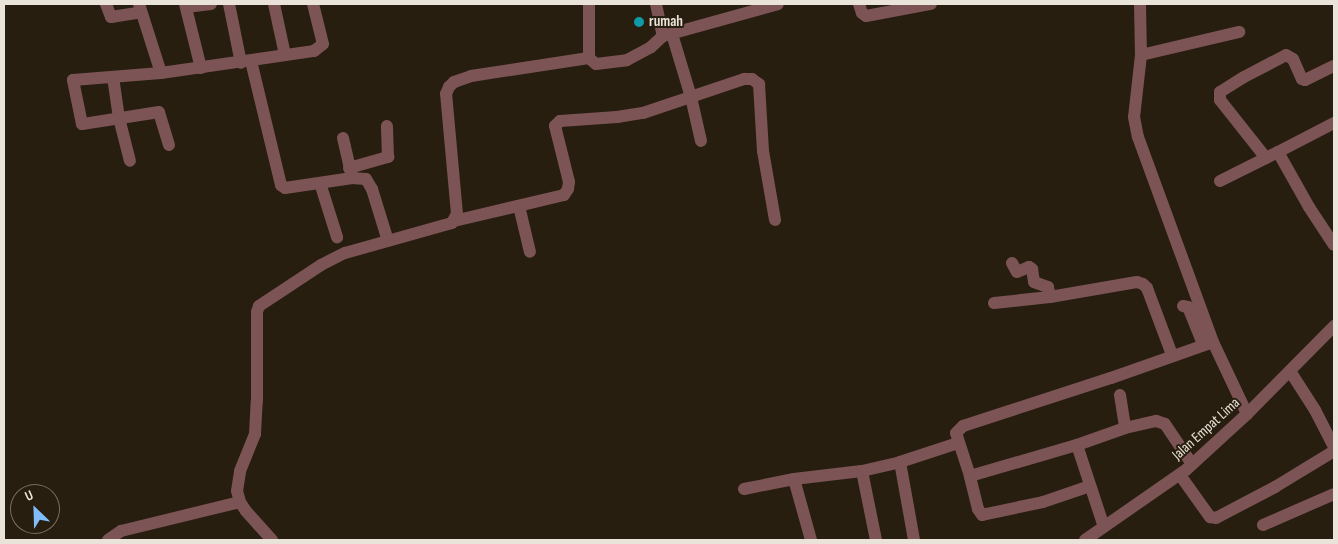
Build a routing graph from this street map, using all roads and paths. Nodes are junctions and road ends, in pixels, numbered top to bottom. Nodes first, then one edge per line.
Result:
1 (106, 4) edge
2 (211, 4) edge
3 (229, 4) edge
4 (274, 4) edge
5 (313, 4) edge
6 (589, 4) edge
7 (656, 4) edge
8 (778, 4) edge
9 (859, 4) edge
10 (931, 4) edge
11 (1142, 4) edge
12 (185, 5) edge
13 (140, 8) edge
14 (1239, 32) dead end
15 (667, 35) junction
16 (285, 55) junction
17 (1141, 55) junction
18 (590, 58) junction
19 (246, 62) junction
20 (1334, 66) edge
21 (201, 68) junction
22 (161, 73) junction
23 (113, 77) junction
24 (691, 97) junction
25 (119, 118) junction
26 (1334, 123) edge
27 (387, 126) dead end
28 (343, 138) dead end
29 (700, 141) dead end
30 (169, 145) dead end
31 (1272, 155) junction
32 (130, 161) dead end
33 (350, 173) junction
34 (1220, 181) dead end
35 (320, 183) junction
36 (519, 206) junction
37 (775, 220) dead end
38 (454, 221) junction
39 (337, 237) dead end
40 (388, 241) junction
41 (1334, 245) edge
42 (530, 252) dead end
43 (1012, 263) dead end
44 (1050, 297) junction
45 (994, 303) dead end
46 (1184, 306) dead end
47 (1334, 326) edge
48 (1208, 343) junction
49 (1172, 355) junction
50 (1290, 371) junction
51 (1120, 395) dead end
52 (1247, 414) junction
53 (1125, 428) junction
54 (958, 442) junction
55 (1077, 445) junction
56 (1334, 447) edge
57 (1334, 451) edge
58 (900, 462) junction
59 (1192, 464) junction
60 (862, 471) junction
61 (1180, 475) junction
62 (970, 476) junction
63 (794, 479) junction
64 (1090, 486) junction
65 (744, 489) dead end
66 (1334, 494) edge
67 (240, 502) junction
68 (1263, 525) dead end
69 (1104, 527) junction
70 (108, 540) edge
71 (272, 540) edge
72 (811, 540) edge
73 (876, 540) edge
74 (914, 540) edge
75 (1085, 540) edge

1 - 13 street
2 - 12 street
3 - 19 street
4 - 16 street
5 - 16 street
6 - 18 street
7 - 15 street
8 - 15 street
9 - 10 street
11 - 17 street
12 - 21 street
13 - 22 street
14 - 17 street
15 - 18 street
15 - 24 street
16 - 19 street
17 - 48 street
18 - 38 street
19 - 21 street
19 - 35 street
20 - 31 street
21 - 22 street
22 - 23 street
23 - 25 street
23 - 25 street
24 - 29 street
24 - 36 street
24 - 37 street
25 - 30 street
25 - 32 street
26 - 31 street
27 - 33 street
28 - 33 street
31 - 34 street
31 - 41 street
33 - 35 street
33 - 40 street
35 - 39 street
36 - 38 street
36 - 42 street
38 - 40 street
40 - 67 street
43 - 44 street
44 - 45 street
44 - 49 street
46 - 48 street
47 - 50 street, Jalan Empat Lima
48 - 49 street
48 - 52 street
49 - 54 street
50 - 52 street, Jalan Empat Lima
50 - 56 street
51 - 53 street
52 - 59 street, Jalan Empat Lima
53 - 55 street
53 - 59 street
54 - 58 street
54 - 62 street
55 - 62 street
55 - 64 street
57 - 61 street
58 - 60 street
58 - 74 street
59 - 61 street, Jalan Empat Lima
60 - 63 street
60 - 73 street
61 - 69 street, Jalan Empat Lima
62 - 64 street
63 - 65 street
63 - 72 street
64 - 69 street
66 - 68 street
67 - 70 street
67 - 71 street
69 - 75 street, Jalan Empat Lima

